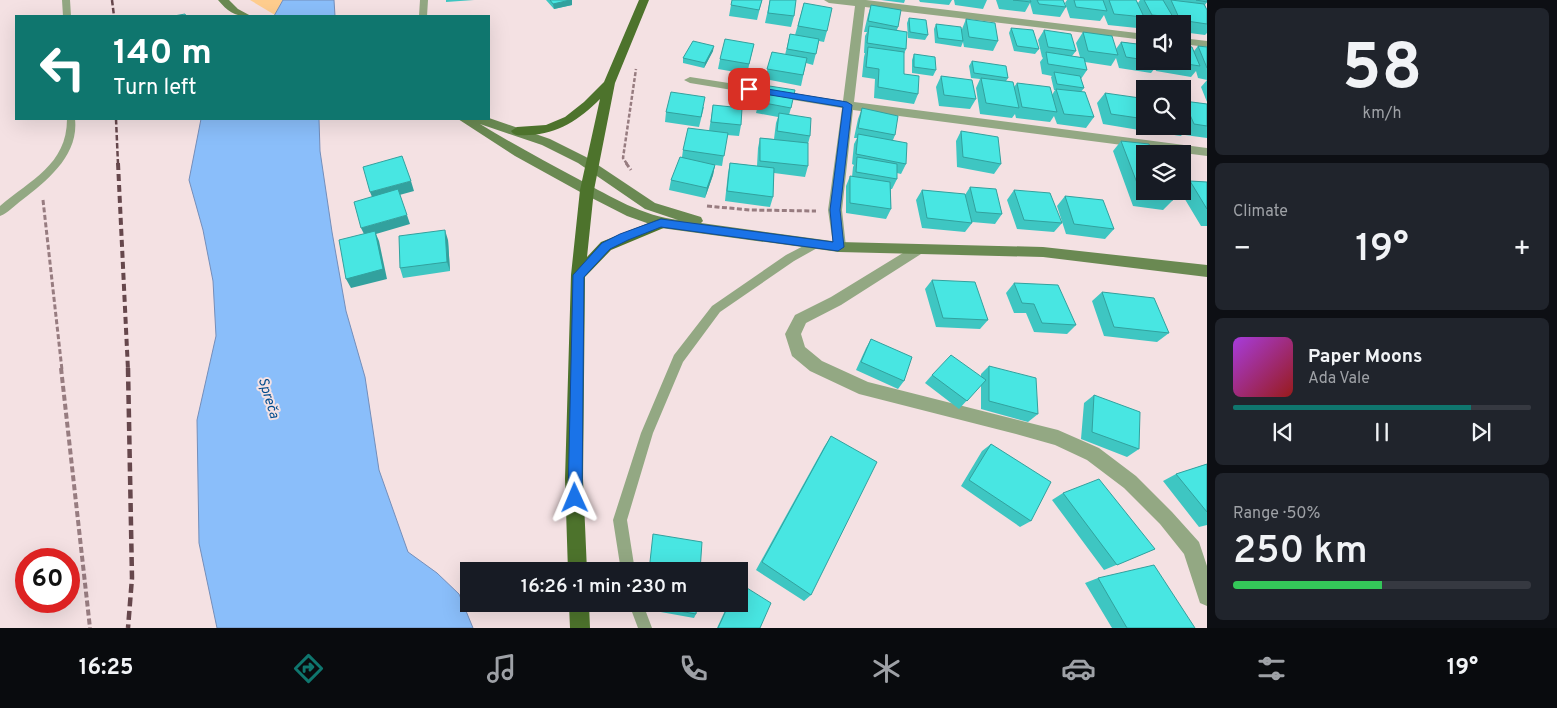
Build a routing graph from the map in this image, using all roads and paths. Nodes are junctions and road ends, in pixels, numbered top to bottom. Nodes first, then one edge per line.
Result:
1 (66, 0) edge
2 (223, 0) edge
3 (424, 0) edge
4 (644, 0) edge
5 (829, 0) edge
6 (861, 2) edge
7 (67, 15) edge
8 (244, 15) edge
9 (423, 15) edge
10 (1136, 36) edge
11 (1191, 42) edge
12 (1207, 44) edge
13 (637, 67) dead end
14 (690, 80) dead end
15 (609, 83) junction
16 (847, 105) junction
17 (72, 120) edge
18 (466, 120) edge
19 (483, 120) edge
20 (517, 131) junction
21 (1207, 152) edge
22 (591, 167) junction
23 (636, 174) dead end
24 (41, 182) junction
25 (587, 190) junction
26 (706, 205) dead end
27 (0, 212) edge
28 (825, 212) dead end
29 (661, 223) junction
30 (737, 235) junction
31 (815, 244) junction
32 (838, 247) junction
33 (916, 250) junction
34 (1207, 271) edge
35 (578, 275) junction
36 (578, 562) edge
37 (627, 562) edge
38 (1207, 596) edge
39 (579, 612) edge
40 (639, 612) edge
41 (90, 628) edge
42 (580, 628) edge
43 (645, 628) edge

1 - 7 lane
2 - 8 main road
3 - 9 lane
4 - 15 main road
5 - 6 street
6 - 10 street
6 - 16 street
11 - 12 street
13 - 23 path
14 - 16 street
15 - 20 main road
15 - 22 main road
16 - 21 street
16 - 32 street
17 - 24 lane
18 - 25 main road
19 - 20 main road
20 - 22 main road
22 - 25 main road
22 - 30 main road
24 - 27 lane
24 - 41 path
25 - 29 main road
25 - 35 main road
26 - 28 path
29 - 30 main road
29 - 35 main road
30 - 31 main road
31 - 32 main road
31 - 37 lane
32 - 33 main road
33 - 34 main road
33 - 38 street
35 - 36 main road
39 - 42 main road
40 - 43 lane

